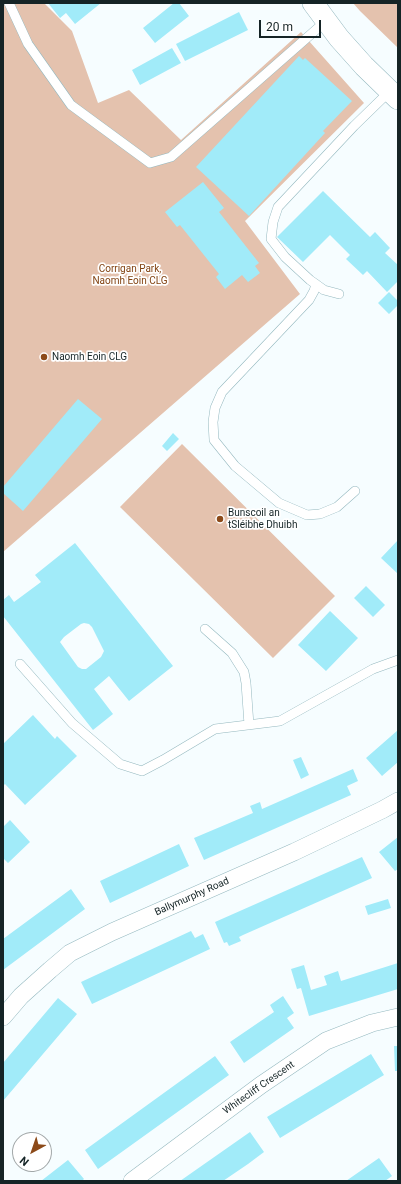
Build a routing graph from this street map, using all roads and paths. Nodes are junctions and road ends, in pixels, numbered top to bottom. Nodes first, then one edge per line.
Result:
1 (9, 3) edge
2 (313, 3) edge
3 (326, 21) junction
4 (394, 95) edge
5 (316, 284) junction
6 (339, 294) dead end
7 (355, 491) dead end
8 (205, 629) dead end
9 (398, 660) edge
10 (20, 664) dead end
11 (249, 725) junction
12 (398, 801) edge
13 (3, 1017) edge
14 (398, 1017) edge
15 (132, 1181) edge

1 - 3 lane
2 - 3 street
3 - 4 street
4 - 5 lane
5 - 6 lane
5 - 7 lane
8 - 11 lane
9 - 11 lane
10 - 11 lane
12 - 13 street, Ballymurphy Road
14 - 15 street, Whitecliff Crescent

